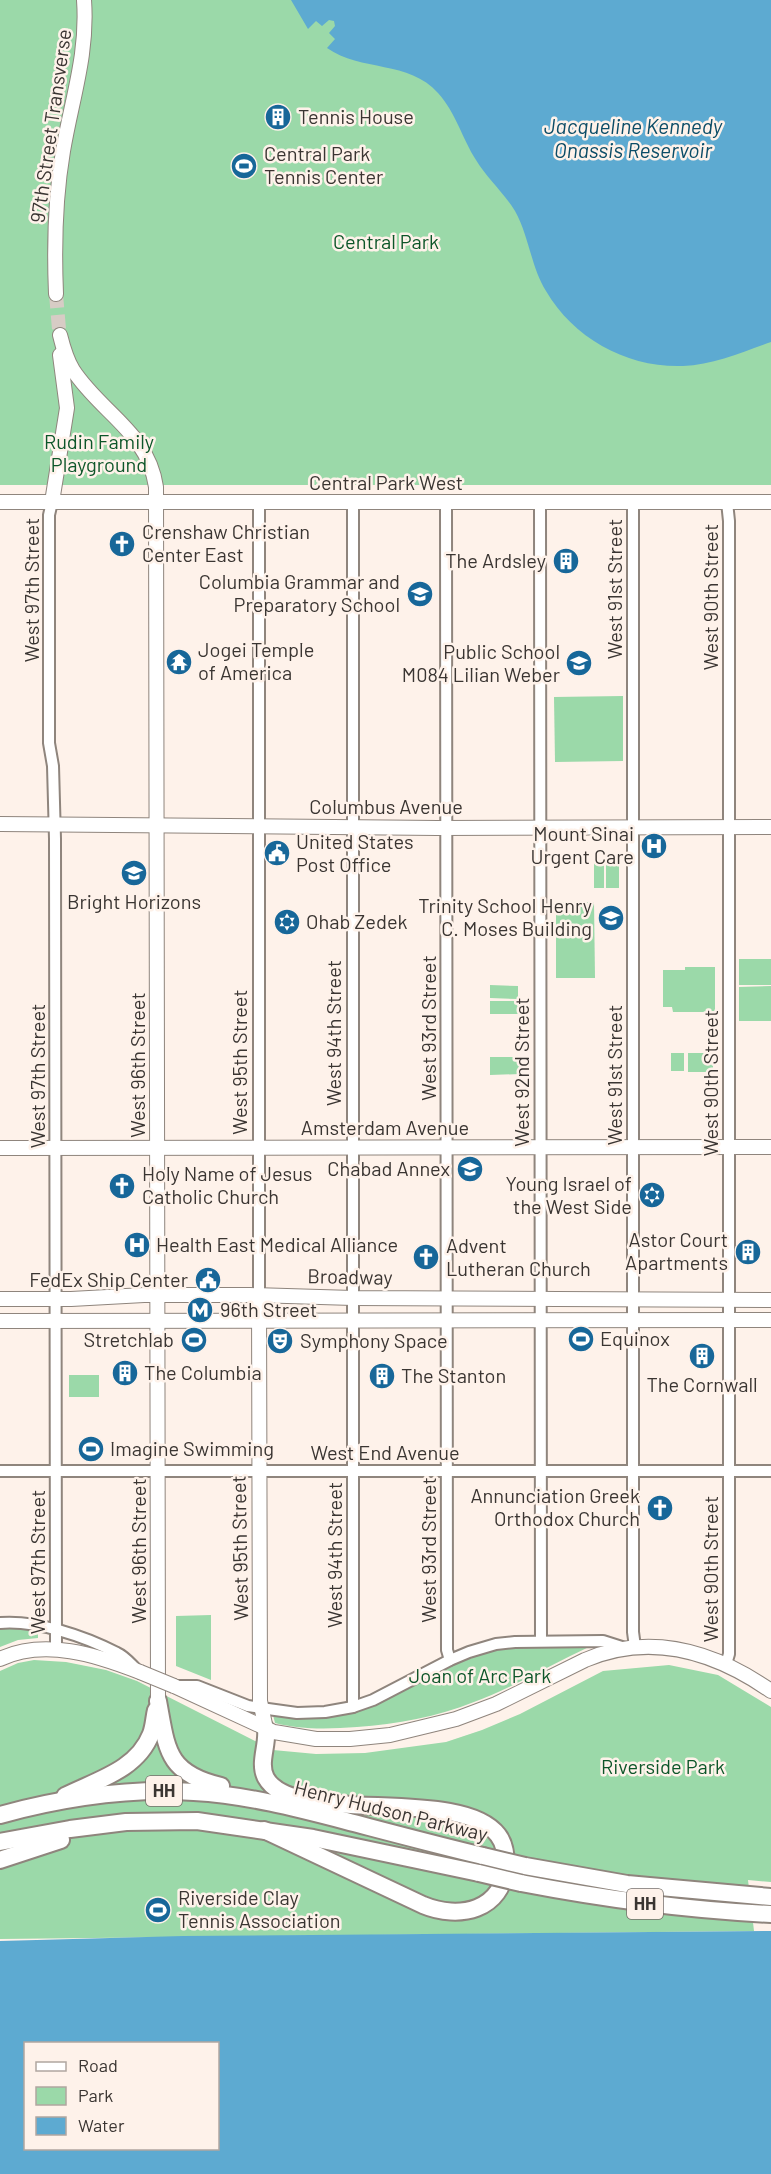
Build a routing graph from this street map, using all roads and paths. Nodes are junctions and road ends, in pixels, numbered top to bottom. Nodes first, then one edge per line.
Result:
1 (84, 0) edge
2 (56, 294) tunnel mouth
3 (0, 502) edge
4 (52, 502) junction
5 (157, 502) junction
6 (259, 502) junction
7 (353, 502) junction
8 (446, 502) junction
9 (727, 502) junction
10 (771, 502) edge
11 (540, 503) junction
12 (633, 503) junction
13 (0, 825) edge
14 (55, 825) junction
15 (157, 826) junction
16 (259, 826) junction
17 (352, 826) junction
18 (540, 826) junction
19 (633, 826) junction
20 (729, 827) junction
21 (771, 827) edge
22 (447, 828) junction
23 (633, 1146) junction
24 (729, 1146) junction
25 (771, 1146) edge
26 (57, 1147) junction
27 (540, 1147) junction
28 (0, 1148) edge
29 (157, 1148) junction
30 (259, 1148) junction
31 (352, 1148) junction
32 (447, 1148) junction
33 (157, 1295) junction
34 (259, 1295) junction
35 (352, 1298) junction
36 (447, 1298) junction
37 (0, 1299) edge
38 (56, 1299) junction
39 (540, 1299) junction
40 (633, 1299) junction
41 (729, 1300) junction
42 (771, 1300) edge
43 (541, 1319) junction
44 (352, 1320) junction
45 (633, 1320) junction
46 (729, 1320) junction
47 (771, 1320) edge
48 (0, 1321) edge
49 (447, 1321) junction
50 (56, 1322) junction
51 (157, 1322) junction
52 (259, 1322) junction
53 (0, 1471) edge
54 (56, 1471) junction
55 (158, 1471) junction
56 (258, 1471) junction
57 (353, 1471) junction
58 (447, 1471) junction
59 (541, 1471) junction
60 (633, 1471) junction
61 (729, 1471) junction
62 (771, 1471) edge
63 (0, 1623) edge
64 (57, 1630) junction
65 (542, 1641) junction
66 (630, 1647) junction
67 (56, 1650) junction
68 (0, 1659) edge
69 (450, 1660) junction
70 (726, 1664) junction
71 (140, 1672) junction
72 (174, 1686) junction
73 (771, 1691) edge
74 (158, 1701) junction
75 (353, 1707) junction
76 (261, 1708) junction
77 (266, 1729) junction
78 (49, 1804) junction
79 (279, 1804) junction
80 (0, 1805) edge
81 (25, 1808) junction
82 (0, 1815) edge
83 (105, 1825) junction
84 (264, 1830) junction
85 (0, 1842) edge
86 (0, 1860) edge
87 (771, 1897) edge
88 (771, 1914) edge

1 - 2 main road, 97th Street Transverse
3 - 4 main road, Central Park West
4 - 5 main road, Central Park West
4 - 5 main road
4 - 14 street, West 97th Street
5 - 6 main road, Central Park West
5 - 15 main road, West 96th Street
6 - 7 main road, Central Park West
6 - 16 street, West 95th Street
7 - 8 main road, Central Park West
7 - 17 street, West 94th Street
8 - 11 main road, Central Park West
8 - 22 street, West 93rd Street
9 - 10 main road, Central Park West
9 - 12 main road, Central Park West
9 - 20 street, West 90th Street
11 - 12 main road, Central Park West
11 - 18 street, West 92nd Street
12 - 19 street, West 91st Street
13 - 14 main road, Columbus Avenue
14 - 15 main road, Columbus Avenue
14 - 26 street, West 97th Street
15 - 16 main road, Columbus Avenue
15 - 29 main road, West 96th Street
16 - 17 main road, Columbus Avenue
16 - 30 street, West 95th Street
17 - 22 main road, Columbus Avenue
17 - 31 street, West 94th Street
18 - 19 main road, Columbus Avenue
18 - 22 main road, Columbus Avenue
18 - 27 street, West 92nd Street
19 - 20 main road, Columbus Avenue
19 - 23 street, West 91st Street
20 - 21 main road, Columbus Avenue
20 - 24 street, West 90th Street
22 - 32 street, West 93rd Street
23 - 24 main road, Amsterdam Avenue
23 - 27 main road, Amsterdam Avenue
23 - 40 street, West 91st Street
24 - 25 main road, Amsterdam Avenue
24 - 41 street, West 90th Street
26 - 28 main road, Amsterdam Avenue
26 - 29 main road, Amsterdam Avenue
26 - 38 street, West 97th Street
27 - 32 main road, Amsterdam Avenue
27 - 39 street, West 92nd Street
29 - 30 main road, Amsterdam Avenue
29 - 33 main road, West 96th Street
30 - 31 main road, Amsterdam Avenue
30 - 34 street, West 95th Street
31 - 32 main road, Amsterdam Avenue
31 - 35 street, West 94th Street
32 - 36 street, West 93rd Street
33 - 34 main road, Broadway
33 - 38 main road, Broadway
33 - 51 main road, West 96th Street
34 - 35 main road, Broadway
34 - 52 main road, West 95th Street
35 - 36 main road, Broadway
35 - 44 street, West 94th Street
36 - 39 main road, Broadway
36 - 49 street, West 93rd Street
37 - 38 main road, Broadway
38 - 50 street, West 97th Street
39 - 40 main road, Broadway
39 - 43 street, West 92nd Street
40 - 41 main road, Broadway
40 - 45 street, West 91st Street
41 - 42 main road, Broadway
41 - 46 street, West 90th Street
43 - 45 main road
43 - 49 main road
43 - 59 street, West 92nd Street
44 - 49 main road
44 - 52 main road
44 - 57 street, West 94th Street
45 - 46 main road
45 - 60 street, West 91st Street
46 - 47 main road
46 - 61 street, West 90th Street
48 - 50 main road
49 - 58 street, West 93rd Street
50 - 51 main road
50 - 54 street, West 97th Street
51 - 52 main road
51 - 55 main road, West 96th Street
52 - 56 main road, West 95th Street
53 - 54 street, West End Avenue
54 - 55 street, West End Avenue
54 - 64 street, West 97th Street
55 - 56 street, West End Avenue
55 - 74 main road, West 96th Street
56 - 57 street, West End Avenue
56 - 76 main road, West 95th Street
57 - 58 street, West End Avenue
57 - 75 street, West 94th Street
58 - 59 street, West End Avenue
58 - 69 street, West 93rd Street
59 - 60 street, West End Avenue
59 - 65 street, West 92nd Street
60 - 61 street, West End Avenue
60 - 66 street, West 91st Street
61 - 62 street, West End Avenue
61 - 70 street, West 90th Street
63 - 64 street
64 - 67 street, West 97th Street
64 - 71 street
65 - 66 street
65 - 69 street
66 - 70 main road
66 - 77 main road
67 - 68 main road
67 - 71 main road
69 - 75 street
70 - 73 main road
71 - 72 main road, bridge
72 - 76 street
72 - 77 main road
74 - 78 highway
74 - 79 highway
75 - 76 street
76 - 77 main road, West 95th Street
77 - 84 highway
78 - 79 highway, Henry Hudson Parkway / HH
78 - 81 highway, Henry Hudson Parkway / HH
79 - 87 highway, Henry Hudson Parkway / HH, bridge
80 - 81 highway
81 - 82 highway, Henry Hudson Parkway / HH
83 - 84 highway, Henry Hudson Parkway / HH
83 - 85 highway, Henry Hudson Parkway / HH
83 - 86 highway
84 - 88 highway, Henry Hudson Parkway / HH, bridge

